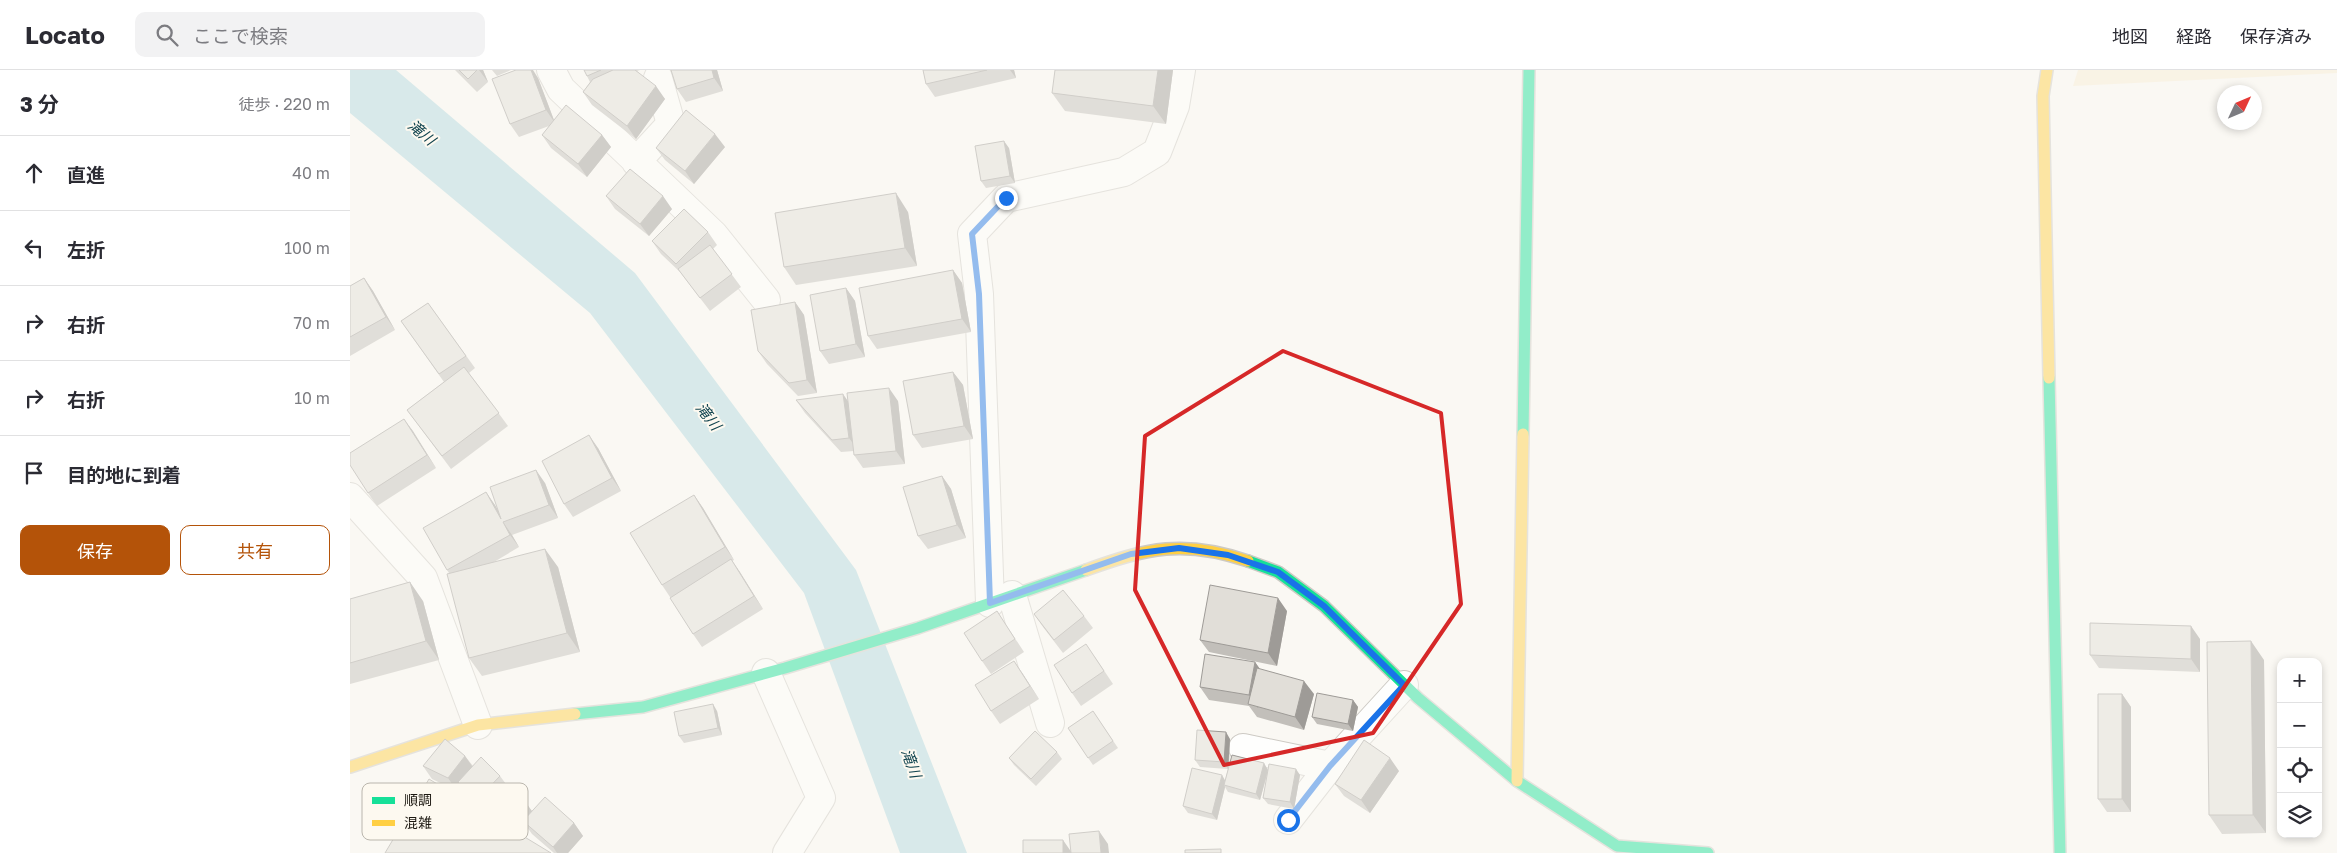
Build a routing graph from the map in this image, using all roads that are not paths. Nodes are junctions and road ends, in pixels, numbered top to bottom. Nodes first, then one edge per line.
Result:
1 (551, 70) edge
2 (1181, 70) edge
3 (1529, 70) edge
4 (2047, 70) edge
5 (658, 78) dead end
6 (636, 162) junction
7 (766, 300) dead end
8 (350, 497) edge
9 (1001, 599) junction
10 (776, 670) junction
11 (1404, 685) junction
12 (1050, 723) dead end
13 (478, 725) junction
14 (1243, 748) dead end
15 (1330, 766) junction
16 (350, 767) edge
17 (1517, 781) junction
18 (1288, 820) dead end
19 (1618, 850) edge
20 (787, 853) edge
21 (1708, 853) edge
22 (2060, 853) edge

1 - 6 street
2 - 9 street
3 - 17 street
4 - 22 street
5 - 6 street
6 - 7 street
8 - 13 street
9 - 10 street
9 - 11 street
9 - 12 street
10 - 13 street
10 - 20 street
11 - 15 street
11 - 17 street
13 - 16 street
14 - 15 street
15 - 18 street
17 - 19 street
19 - 21 street

